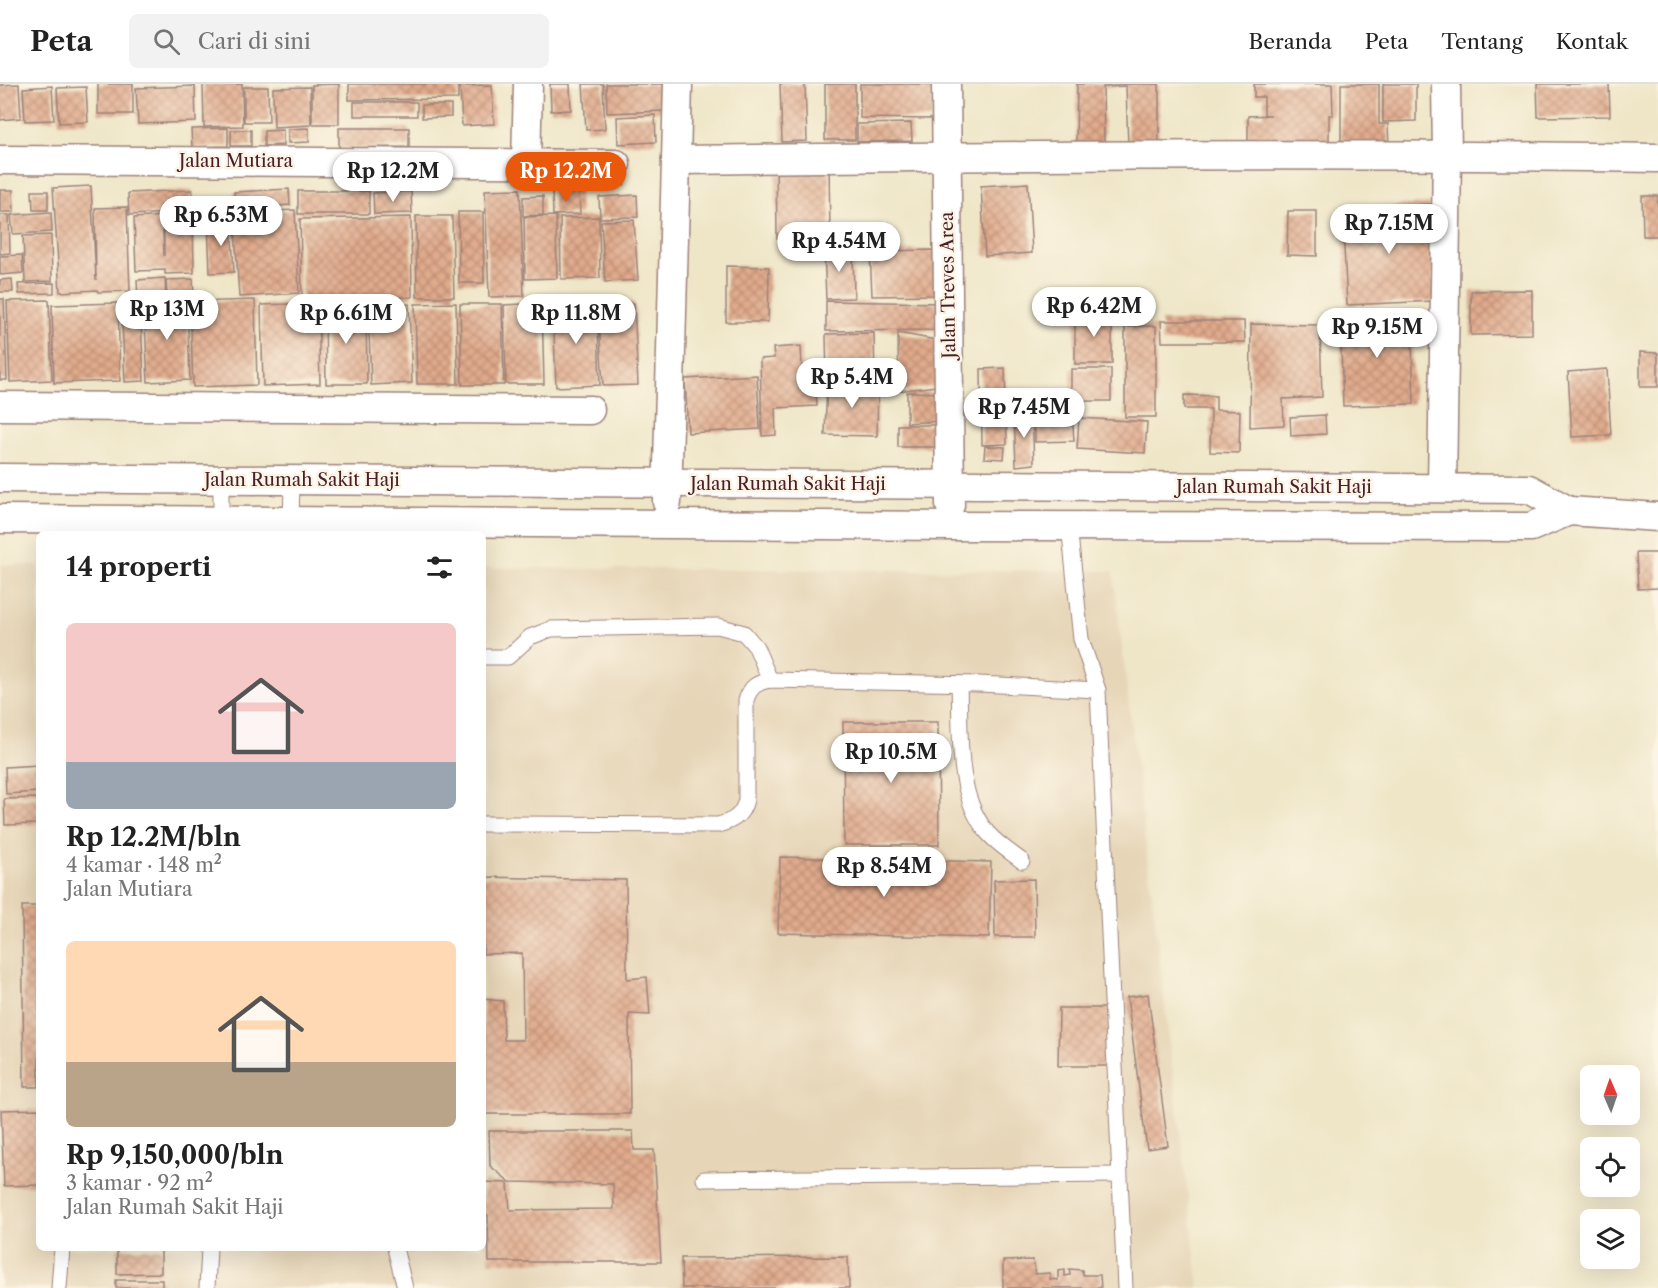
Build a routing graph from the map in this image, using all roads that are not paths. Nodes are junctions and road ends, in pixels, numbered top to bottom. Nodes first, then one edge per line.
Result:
1 (528, 84) edge
2 (678, 84) edge
3 (946, 84) edge
4 (1446, 84) edge
5 (1448, 155) junction
6 (947, 156) junction
7 (1658, 158) edge
8 (0, 160) edge
9 (676, 160) junction
10 (526, 163) junction
11 (616, 164) dead end
12 (0, 406) edge
13 (590, 410) dead end
14 (0, 478) edge
15 (221, 480) junction
16 (292, 480) junction
17 (669, 483) junction
18 (950, 485) junction
19 (1070, 486) junction
20 (1442, 489) junction
21 (1569, 511) junction
22 (1658, 517) edge
23 (0, 519) edge
24 (666, 523) junction
25 (1069, 525) junction
26 (950, 526) junction
27 (221, 527) edge
28 (291, 527) edge
29 (486, 657) edge
30 (770, 680) junction
31 (958, 684) junction
32 (1098, 690) junction
33 (486, 824) edge
34 (1022, 861) dead end
35 (1119, 1175) junction
36 (704, 1179) dead end
37 (62, 1251) edge
38 (209, 1251) edge
39 (396, 1251) edge
40 (59, 1288) edge
41 (207, 1288) edge
42 (405, 1288) edge
43 (1125, 1288) edge

1 - 10 street
2 - 9 street
3 - 6 street, Jalan Treves Area
4 - 5 street
5 - 6 street
5 - 7 street
5 - 20 street
6 - 9 street
6 - 18 street, Jalan Treves Area
8 - 10 street, Jalan Mutiara
9 - 17 street
10 - 11 street, Jalan Mutiara
12 - 13 street
14 - 15 street, Jalan Rumah Sakit Haji
15 - 16 street, Jalan Rumah Sakit Haji
15 - 27 lane
16 - 17 street, Jalan Rumah Sakit Haji
16 - 28 lane
17 - 18 street, Jalan Rumah Sakit Haji
17 - 24 street
18 - 19 street, Jalan Rumah Sakit Haji
18 - 26 street, Jalan Treves Area
19 - 20 street, Jalan Rumah Sakit Haji
19 - 25 street
20 - 21 street, Jalan Rumah Sakit Haji
21 - 22 street, Jalan Rumah Sakit Haji
21 - 25 street, Jalan Rumah Sakit Haji
23 - 27 street, Jalan Rumah Sakit Haji
24 - 26 street, Jalan Rumah Sakit Haji
24 - 28 street, Jalan Rumah Sakit Haji
25 - 26 street, Jalan Rumah Sakit Haji
25 - 32 lane
27 - 28 street, Jalan Rumah Sakit Haji
29 - 30 lane
30 - 31 lane
30 - 33 lane
31 - 32 lane
31 - 34 lane
32 - 35 lane
35 - 36 lane
35 - 43 lane
37 - 40 lane
38 - 41 lane
39 - 42 lane

